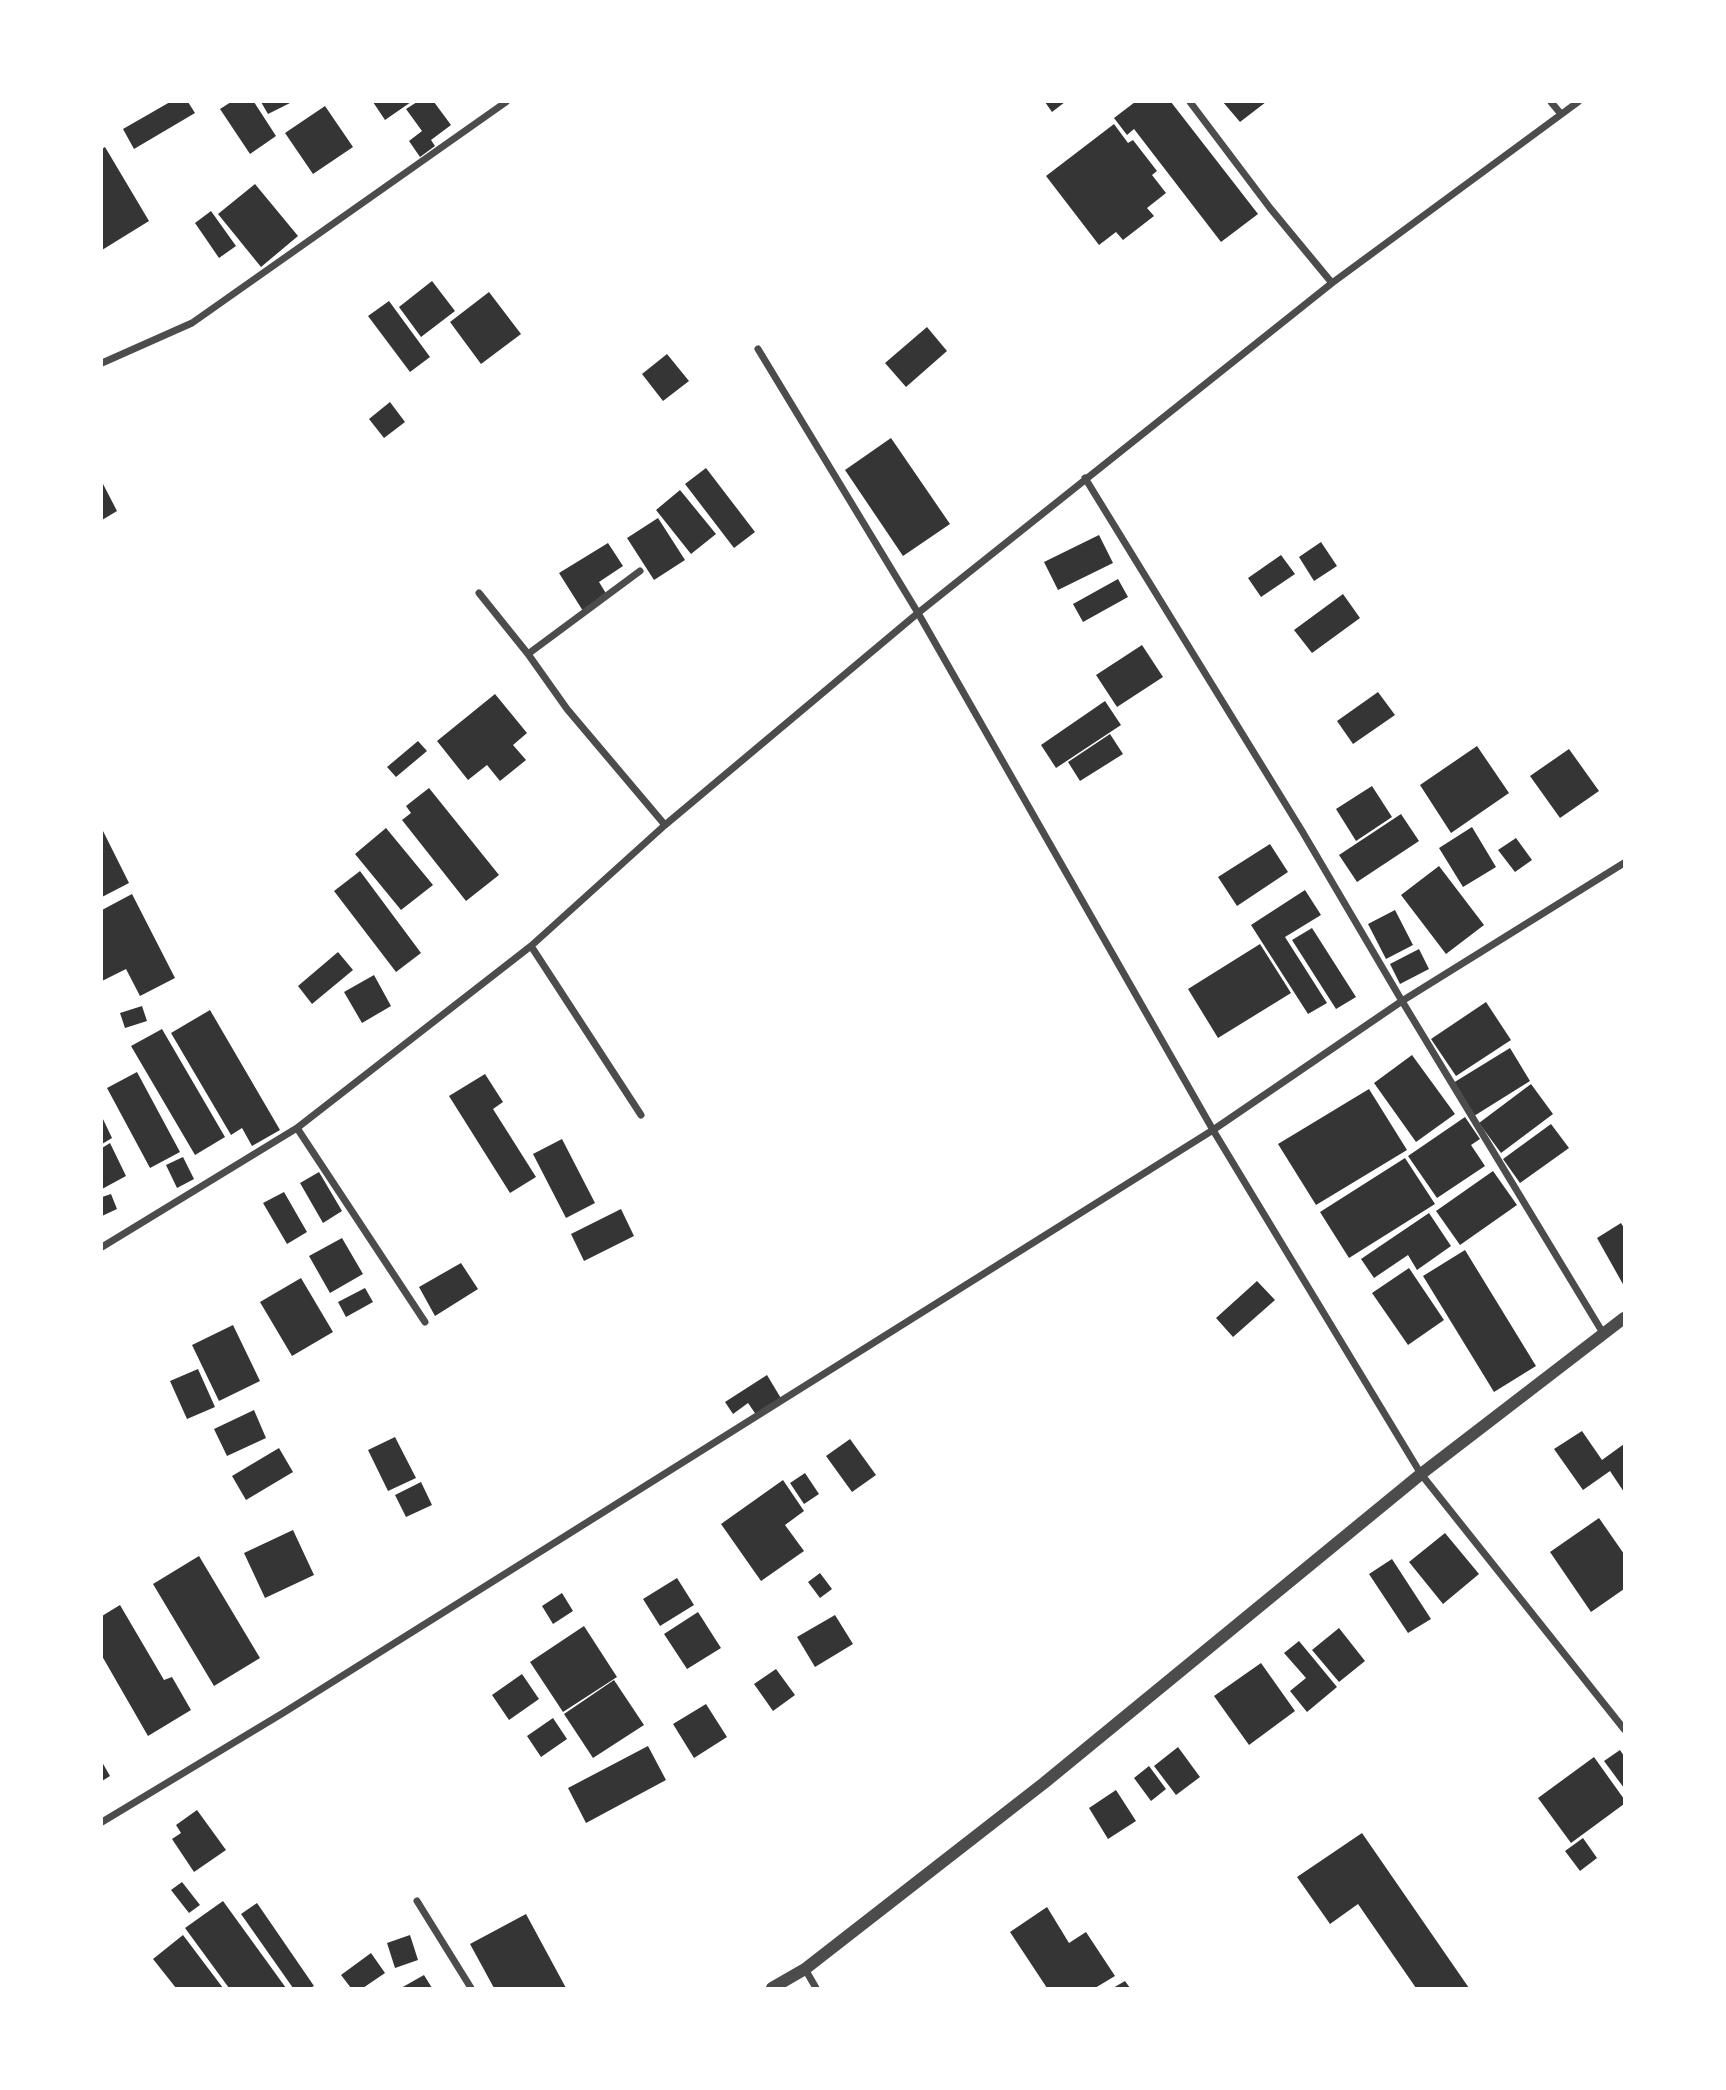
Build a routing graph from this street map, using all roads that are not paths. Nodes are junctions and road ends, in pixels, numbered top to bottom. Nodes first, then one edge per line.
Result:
1 (506, 102) edge
2 (1190, 102) edge
3 (1551, 102) edge
4 (1578, 102) edge
5 (1561, 114) junction
6 (1332, 283) junction
7 (758, 349) dead end
8 (102, 363) edge
9 (1085, 478) junction
10 (640, 571) dead end
11 (479, 593) dead end
12 (918, 612) junction
13 (528, 654) junction
14 (665, 825) junction
15 (1625, 863) edge
16 (531, 946) junction
17 (1402, 1001) junction
18 (641, 1115) dead end
19 (297, 1128) junction
20 (1213, 1130) junction
21 (102, 1247) edge
22 (1625, 1318) edge
23 (425, 1322) dead end
24 (1603, 1334) junction
25 (1421, 1474) junction
26 (1625, 1730) edge
27 (102, 1822) edge
28 (417, 1901) dead end
29 (805, 1969) junction
30 (471, 1989) edge
31 (772, 1989) edge
32 (817, 1989) edge

1 - 8 street
2 - 6 street
3 - 5 street
4 - 5 street
5 - 6 street
6 - 9 street
7 - 12 street
9 - 12 street
9 - 17 street
10 - 13 street
11 - 13 street
12 - 14 street
12 - 20 street
13 - 14 street
14 - 16 street
15 - 17 street
16 - 18 street
16 - 19 street
17 - 20 street
17 - 24 street
19 - 21 street
19 - 23 street
20 - 25 street
20 - 27 street
22 - 24 street
24 - 25 street
25 - 26 street
25 - 29 street
28 - 30 street
29 - 31 street
29 - 32 street

